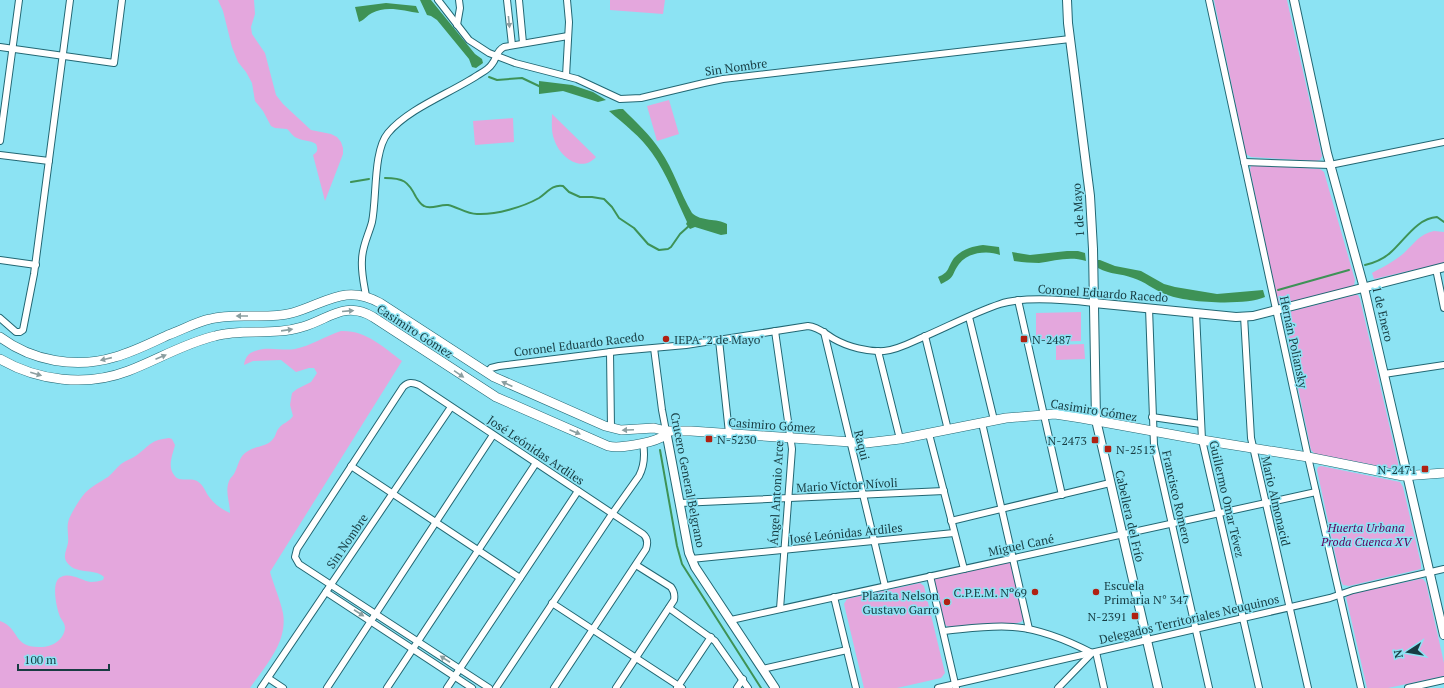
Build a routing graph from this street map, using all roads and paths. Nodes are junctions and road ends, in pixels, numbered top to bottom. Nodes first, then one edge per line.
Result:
1 (20, 0) edge
2 (70, 0) edge
3 (122, 0) edge
4 (438, 0) edge
5 (459, 0) edge
6 (507, 0) edge
7 (519, 0) edge
8 (567, 0) edge
9 (1068, 0) edge
10 (1209, 0) edge
11 (1294, 0) edge
12 (457, 25) junction
13 (568, 36) junction
14 (1070, 39) junction
15 (523, 43) junction
16 (512, 45) junction
17 (0, 48) edge
18 (13, 49) junction
19 (63, 56) junction
20 (496, 56) junction
21 (566, 76) junction
22 (0, 141) edge
23 (1444, 142) edge
24 (0, 154) edge
25 (49, 161) junction
26 (1244, 162) junction
27 (1330, 165) junction
28 (0, 260) edge
29 (36, 265) junction
30 (1440, 268) edge
31 (1364, 288) junction
32 (366, 296) junction
33 (1018, 300) junction
34 (1094, 303) junction
35 (308, 307) junction
36 (1149, 308) junction
37 (1444, 308) edge
38 (1276, 311) junction
39 (1196, 313) junction
40 (1244, 316) junction
41 (969, 317) junction
42 (0, 318) edge
43 (312, 324) junction
44 (775, 331) junction
45 (824, 332) junction
46 (925, 336) junction
47 (0, 337) edge
48 (718, 340) junction
49 (654, 348) junction
50 (878, 351) junction
51 (610, 352) junction
52 (0, 358) edge
53 (1444, 365) edge
54 (487, 372) junction
55 (1384, 374) junction
56 (479, 387) junction
57 (450, 407) junction
58 (1044, 414) junction
59 (1152, 417) junction
60 (994, 420) junction
61 (1096, 420) junction
62 (982, 423) junction
63 (1201, 424) junction
64 (611, 428) junction
65 (948, 430) junction
66 (666, 431) junction
67 (1153, 431) junction
68 (729, 434) junction
69 (929, 434) junction
70 (493, 435) junction
71 (791, 438) junction
72 (900, 439) junction
73 (1202, 440) junction
74 (643, 443) junction
75 (850, 443) junction
76 (1253, 449) junction
77 (1308, 457) junction
78 (536, 463) junction
79 (351, 466) junction
80 (1444, 473) edge
81 (1408, 476) junction
82 (1110, 483) junction
83 (578, 491) junction
84 (944, 492) junction
85 (1316, 492) junction
86 (392, 494) junction
87 (864, 495) junction
88 (1062, 495) junction
89 (788, 498) junction
90 (680, 503) junction
91 (1265, 503) junction
92 (1002, 509) junction
93 (1219, 513) junction
94 (612, 514) junction
95 (951, 521) junction
96 (436, 522) junction
97 (1171, 523) junction
98 (954, 533) junction
99 (1122, 534) junction
100 (874, 541) junction
101 (478, 550) junction
102 (784, 550) junction
103 (1013, 558) junction
104 (691, 559) junction
105 (636, 565) junction
106 (964, 569) junction
107 (1444, 569) edge
108 (1430, 572) junction
109 (930, 576) junction
110 (520, 578) junction
111 (331, 584) junction
112 (885, 586) junction
113 (326, 592) junction
114 (1339, 594) junction
115 (834, 597) junction
116 (552, 603) junction
117 (1289, 607) junction
118 (669, 608) junction
119 (780, 609) junction
120 (376, 614) junction
121 (1243, 618) junction
122 (731, 620) junction
123 (371, 621) junction
124 (593, 629) junction
125 (1029, 629) junction
126 (1195, 629) junction
127 (943, 631) junction
128 (1444, 636) edge
129 (711, 637) junction
130 (1146, 640) junction
131 (418, 641) junction
132 (413, 649) junction
133 (847, 650) junction
134 (1094, 652) junction
135 (636, 657) junction
136 (460, 669) junction
137 (762, 670) junction
138 (455, 677) junction
139 (268, 678) junction
140 (743, 679) junction
141 (1444, 680) edge
142 (956, 686) edge
143 (680, 687) edge
144 (262, 688) edge
145 (283, 688) edge
146 (327, 688) edge
147 (386, 688) edge
148 (447, 688) edge
149 (472, 688) edge
150 (489, 688) edge
151 (496, 688) edge
152 (554, 688) edge
153 (616, 688) edge
154 (737, 688) edge
155 (748, 688) edge
156 (775, 688) edge
157 (856, 688) edge
158 (938, 688) edge
159 (1058, 688) edge
160 (1104, 688) edge
161 (1158, 688) edge
162 (1209, 688) edge
163 (1259, 688) edge
164 (1308, 688) edge
165 (1361, 688) edge
166 (1408, 688) edge

1 - 18 street
2 - 19 street
3 - 19 street
4 - 12 street, Sin Nombre
5 - 12 street
6 -> 16 street
7 - 15 street
8 - 13 street
9 - 14 street, 1 de Mayo
10 - 26 street, Hernán Poliansky
11 - 27 street, 1 de Enero
12 - 20 street, Sin Nombre
13 - 15 street
13 - 21 street
14 - 21 street, Sin Nombre
14 - 34 street, 1 de Mayo
15 - 16 street
16 - 20 street
17 - 18 street
18 - 19 street
18 - 22 street
19 - 25 street
20 - 21 street, Sin Nombre
20 - 32 street
23 - 27 street
24 - 25 street
25 - 29 street
26 - 27 street
26 - 38 street, Hernán Poliansky
27 - 31 street, 1 de Enero
28 - 29 street
29 - 42 street
30 - 31 street, Coronel Eduardo Racedo
30 - 37 street
31 - 38 street, Coronel Eduardo Racedo
31 - 55 street, 1 de Enero
32 - 35 main road, Casimiro Gómez
32 - 54 main road, Casimiro Gómez
33 - 34 street, Coronel Eduardo Racedo
33 - 41 street, Coronel Eduardo Racedo
33 - 58 street
34 - 36 street, Coronel Eduardo Racedo
34 - 61 street, 1 de Mayo
35 - 43 main road
35 -> 47 main road, Casimiro Gómez
36 - 39 street, Coronel Eduardo Racedo
36 - 59 street, Francisco Romero
38 - 40 street, Coronel Eduardo Racedo
38 - 77 street, Hernán Poliansky
39 - 40 street, Coronel Eduardo Racedo
39 - 63 street, Guillermo Omar Tévez
40 - 76 street, Mario Almonacid
41 - 46 street, Coronel Eduardo Racedo
41 - 60 street
52 -> 43 main road, Casimiro Gómez
43 -> 56 main road, Casimiro Gómez
44 - 45 street, Coronel Eduardo Racedo
44 - 48 street, Coronel Eduardo Racedo
44 - 71 street, Ángel Antonio Arce
45 - 50 street, Coronel Eduardo Racedo
45 - 75 street, Raqui
46 - 50 street, Coronel Eduardo Racedo
46 - 65 street
48 - 49 street, Coronel Eduardo Racedo
48 - 68 street
49 - 51 street, Coronel Eduardo Racedo
49 - 66 street, Crucero General Belgrano
50 - 72 street
51 - 54 street, Coronel Eduardo Racedo
51 - 64 street
53 - 55 street
54 - 56 main road
64 -> 54 main road, Casimiro Gómez
55 - 81 street, 1 de Enero
56 -> 74 main road, Casimiro Gómez
57 - 70 street, José Leónidas Ardiles
57 - 79 street, José Leónidas Ardiles
57 - 86 street, Sin Nombre
58 - 60 main road, Casimiro Gómez
58 - 61 main road, Casimiro Gómez
58 - 88 street
59 - 63 street
59 - 67 street, Francisco Romero
60 - 62 main road, Casimiro Gómez
61 - 67 main road, Casimiro Gómez
61 - 82 street, Cabellera del Frío
62 - 65 main road, Casimiro Gómez
62 - 92 street
63 - 73 street, Guillermo Omar Tévez
66 -> 64 main road, Casimiro Gómez
65 - 69 main road, Casimiro Gómez
66 - 68 main road, Casimiro Gómez
66 - 74 main road, Casimiro Gómez
66 - 90 street, Crucero General Belgrano
67 - 73 main road, Casimiro Gómez
67 - 97 street, Francisco Romero
68 - 71 main road, Casimiro Gómez
69 - 72 main road, Casimiro Gómez
69 - 84 street
70 - 78 street, José Leónidas Ardiles
70 - 96 street
71 - 75 main road, Casimiro Gómez
71 - 89 street, Ángel Antonio Arce
72 - 75 main road, Casimiro Gómez
73 - 76 main road, Casimiro Gómez
73 - 93 street, Guillermo Omar Tévez
74 - 94 street
75 - 87 street, Raqui
76 - 77 main road, Casimiro Gómez
76 - 91 street, Mario Almonacid
77 - 81 main road, Casimiro Gómez
77 - 85 street, Hernán Poliansky
78 - 83 street, José Leónidas Ardiles
78 - 101 street
79 - 86 street
79 - 111 street
80 - 81 main road, Casimiro Gómez
81 - 108 street, 1 de Enero
82 - 88 street
82 - 99 street, Cabellera del Frío
83 - 94 street, José Leónidas Ardiles
83 - 110 street
84 - 87 street, Mario Víctor Nívoli
84 - 95 street
85 - 91 street, Miguel Cané
85 - 114 street, Hernán Poliansky
86 - 96 street
86 - 111 street, Sin Nombre
87 - 89 street, Mario Víctor Nívoli
87 - 100 street, Raqui
88 - 92 street
89 - 90 street, Mario Víctor Nívoli
89 - 102 street, Ángel Antonio Arce
90 - 104 street, Crucero General Belgrano
91 - 93 street, Miguel Cané
91 - 117 street, Mario Almonacid
92 - 95 street
92 - 103 street
93 - 97 street, Miguel Cané
93 - 121 street, Guillermo Omar Tévez
94 - 105 street, José Leónidas Ardiles
94 - 116 street
95 - 98 street
96 - 101 street
96 - 120 street
97 - 99 street, Miguel Cané
97 - 126 street, Francisco Romero
98 - 100 street, José Leónidas Ardiles
98 - 106 street
99 - 103 street, Miguel Cané
99 - 130 street, Cabellera del Frío
100 - 102 street, José Leónidas Ardiles
100 - 112 street, Raqui
101 - 110 street
101 - 131 street
102 - 104 street, José Leónidas Ardiles
102 - 119 street, Ángel Antonio Arce
103 - 106 street, Miguel Cané
103 - 125 street
104 - 122 street, Crucero General Belgrano
105 - 118 street
105 - 124 street
106 - 109 street, Miguel Cané
107 - 108 street, Delegados Territoriales Neuquinos
108 - 114 street, Delegados Territoriales Neuquinos
108 - 128 street, 1 de Enero
109 - 112 street, Miguel Cané
109 - 127 street
110 - 136 street
111 - 113 street, Sin Nombre
111 - 120 street
112 - 115 street, Miguel Cané
113 -> 123 street
113 - 139 street, Sin Nombre
114 - 117 street, Delegados Territoriales Neuquinos
114 - 165 street, Hernán Poliansky
115 - 119 street, Miguel Cané
115 - 133 street
116 - 124 street
116 - 151 street
117 - 121 street, Delegados Territoriales Neuquinos
117 - 164 street, Mario Almonacid
118 - 129 street
118 - 135 street
119 - 122 street, Miguel Cané
120 - 123 street
120 - 131 street
121 - 126 street, Delegados Territoriales Neuquinos
121 - 163 street, Guillermo Omar Tévez
122 - 137 street, Crucero General Belgrano
123 - 132 street
123 - 146 street
124 - 135 street
124 - 152 street
125 - 127 street
125 - 134 street
126 - 130 street, Delegados Territoriales Neuquinos
126 - 162 street, Francisco Romero
127 - 142 street
129 - 140 street
129 - 143 street
130 - 134 street, Delegados Territoriales Neuquinos
130 - 161 street, Cabellera del Frío
131 - 132 street
136 -> 131 street
132 - 138 street
132 - 147 street
133 - 137 street
133 - 157 street
134 - 142 street, Delegados Territoriales Neuquinos
134 - 159 street
134 - 160 street
135 - 143 street
135 - 153 street
136 - 138 street
136 - 150 street
137 - 156 street, Crucero General Belgrano
138 - 148 street
138 - 149 street
139 - 144 street, Sin Nombre
139 - 145 street
140 - 154 street
140 - 155 street
141 - 166 street
142 - 158 street, Delegados Territoriales Neuquinos

